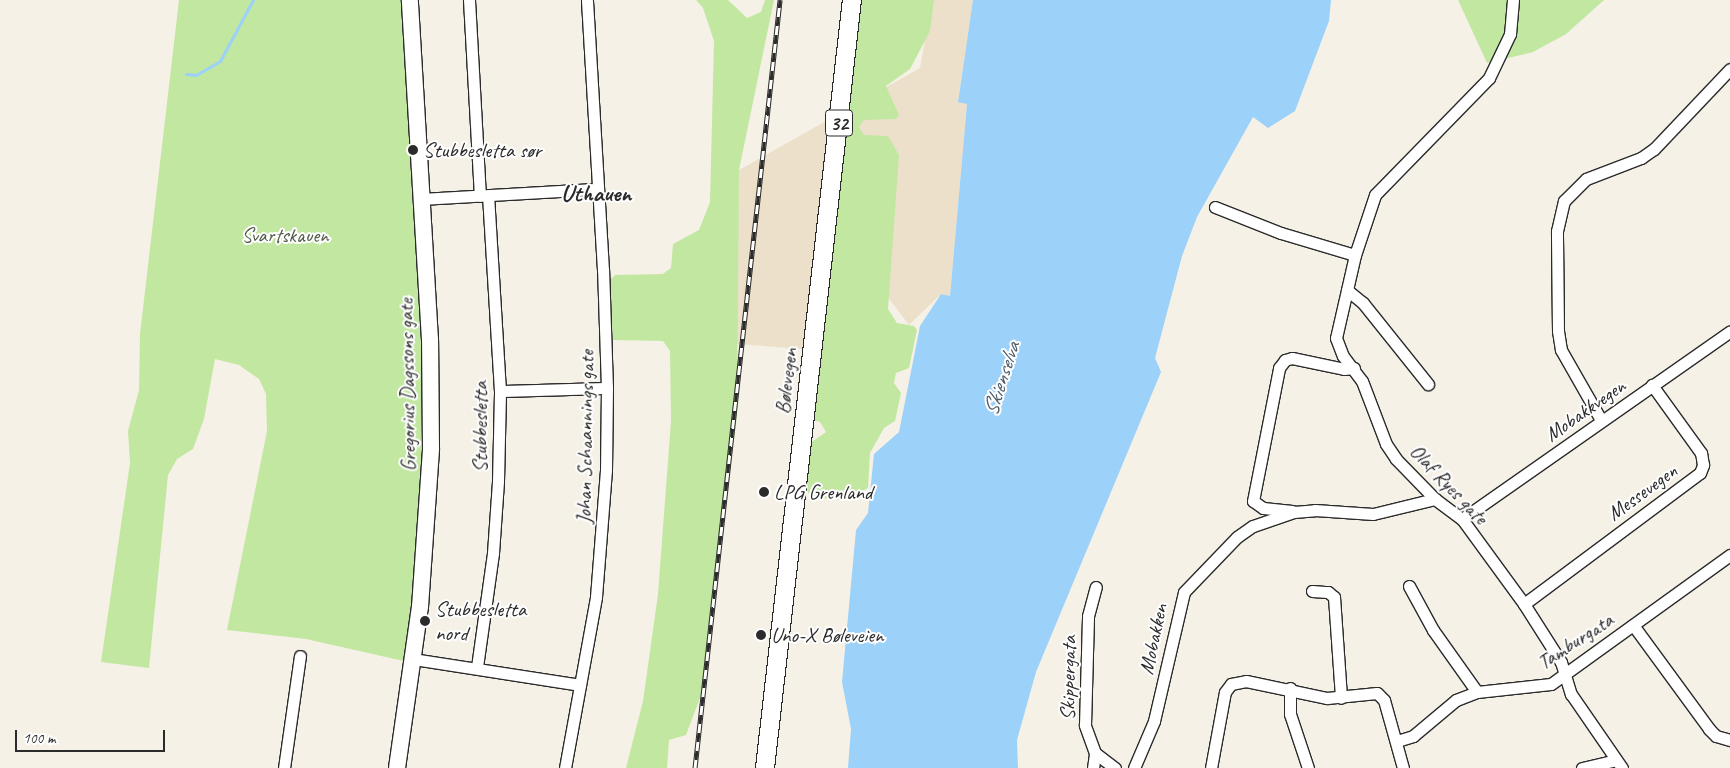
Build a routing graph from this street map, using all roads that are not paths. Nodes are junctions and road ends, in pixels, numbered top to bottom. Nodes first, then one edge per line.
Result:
1 (410, 0) edge
2 (469, 0) edge
3 (587, 0) edge
4 (852, 0) edge
5 (1513, 0) edge
6 (1730, 70) edge
7 (598, 188) junction
8 (484, 196) junction
9 (422, 199) junction
10 (1216, 207) dead end
11 (1354, 256) junction
12 (1347, 290) junction
13 (1730, 331) edge
14 (1354, 368) junction
15 (1428, 384) dead end
16 (1652, 385) junction
17 (607, 388) junction
18 (500, 391) junction
19 (1601, 420) junction
20 (1435, 499) junction
21 (1294, 512) junction
22 (1462, 519) junction
23 (1730, 555) edge
24 (1409, 586) dead end
25 (1096, 587) dead end
26 (1312, 591) dead end
27 (1524, 604) junction
28 (1633, 625) junction
29 (300, 656) dead end
30 (412, 659) junction
31 (477, 667) junction
32 (1564, 674) junction
33 (580, 685) junction
34 (1290, 688) junction
35 (1477, 692) junction
36 (1341, 698) junction
37 (1730, 740) edge
38 (1397, 741) junction
39 (1095, 753) junction
40 (1619, 764) edge
41 (284, 768) edge
42 (397, 768) edge
43 (565, 768) edge
44 (765, 768) edge
45 (1093, 768) edge
46 (1115, 768) edge
47 (1134, 768) edge
48 (1212, 768) edge
49 (1308, 768) edge
50 (1403, 768) edge
51 (1582, 768) edge

1 - 9 street, Gregorius Dagssons gate
2 - 8 street, Stubbesletta
3 - 7 street, Johan Schaannings gate
4 - 44 main road, Bølevegen / 32
5 - 11 street, Olaf Ryes gate
6 - 19 street
7 - 8 street
7 - 17 street, Johan Schaannings gate
8 - 9 street
8 - 18 street, Stubbesletta
9 - 30 street, Gregorius Dagssons gate
10 - 11 street
11 - 12 street, Olaf Ryes gate
12 - 14 street, Olaf Ryes gate
12 - 15 street
13 - 16 street, Mobakkvegen
14 - 20 street, Olaf Ryes gate
14 - 21 street, Mobakken
16 - 19 street, Mobakkvegen
16 - 27 street, Messevegen
17 - 18 street
17 - 33 street, Johan Schaannings gate
18 - 31 street, Stubbesletta
19 - 22 street, Mobakkvegen
20 - 21 street, Mobakken
20 - 22 street, Olaf Ryes gate
21 - 47 street, Mobakken
22 - 27 street, Olaf Ryes gate
23 - 28 street, Tamburgata
24 - 35 street
25 - 39 street, Skippergata
26 - 36 street
27 - 32 street, Olaf Ryes gate
28 - 32 street, Tamburgata
28 - 37 street, Tamburgata
29 - 41 street
30 - 31 street
30 - 42 street, Gregorius Dagssons gate
31 - 33 street
32 - 35 street, Tamburgata
32 - 40 street, Olaf Ryes gate
33 - 43 street, Johan Schaannings gate
34 - 36 street
34 - 48 street
34 - 49 street
35 - 38 street, Tamburgata
36 - 38 street
38 - 50 street
39 - 45 street, Skippergata
39 - 46 street
40 - 51 street

